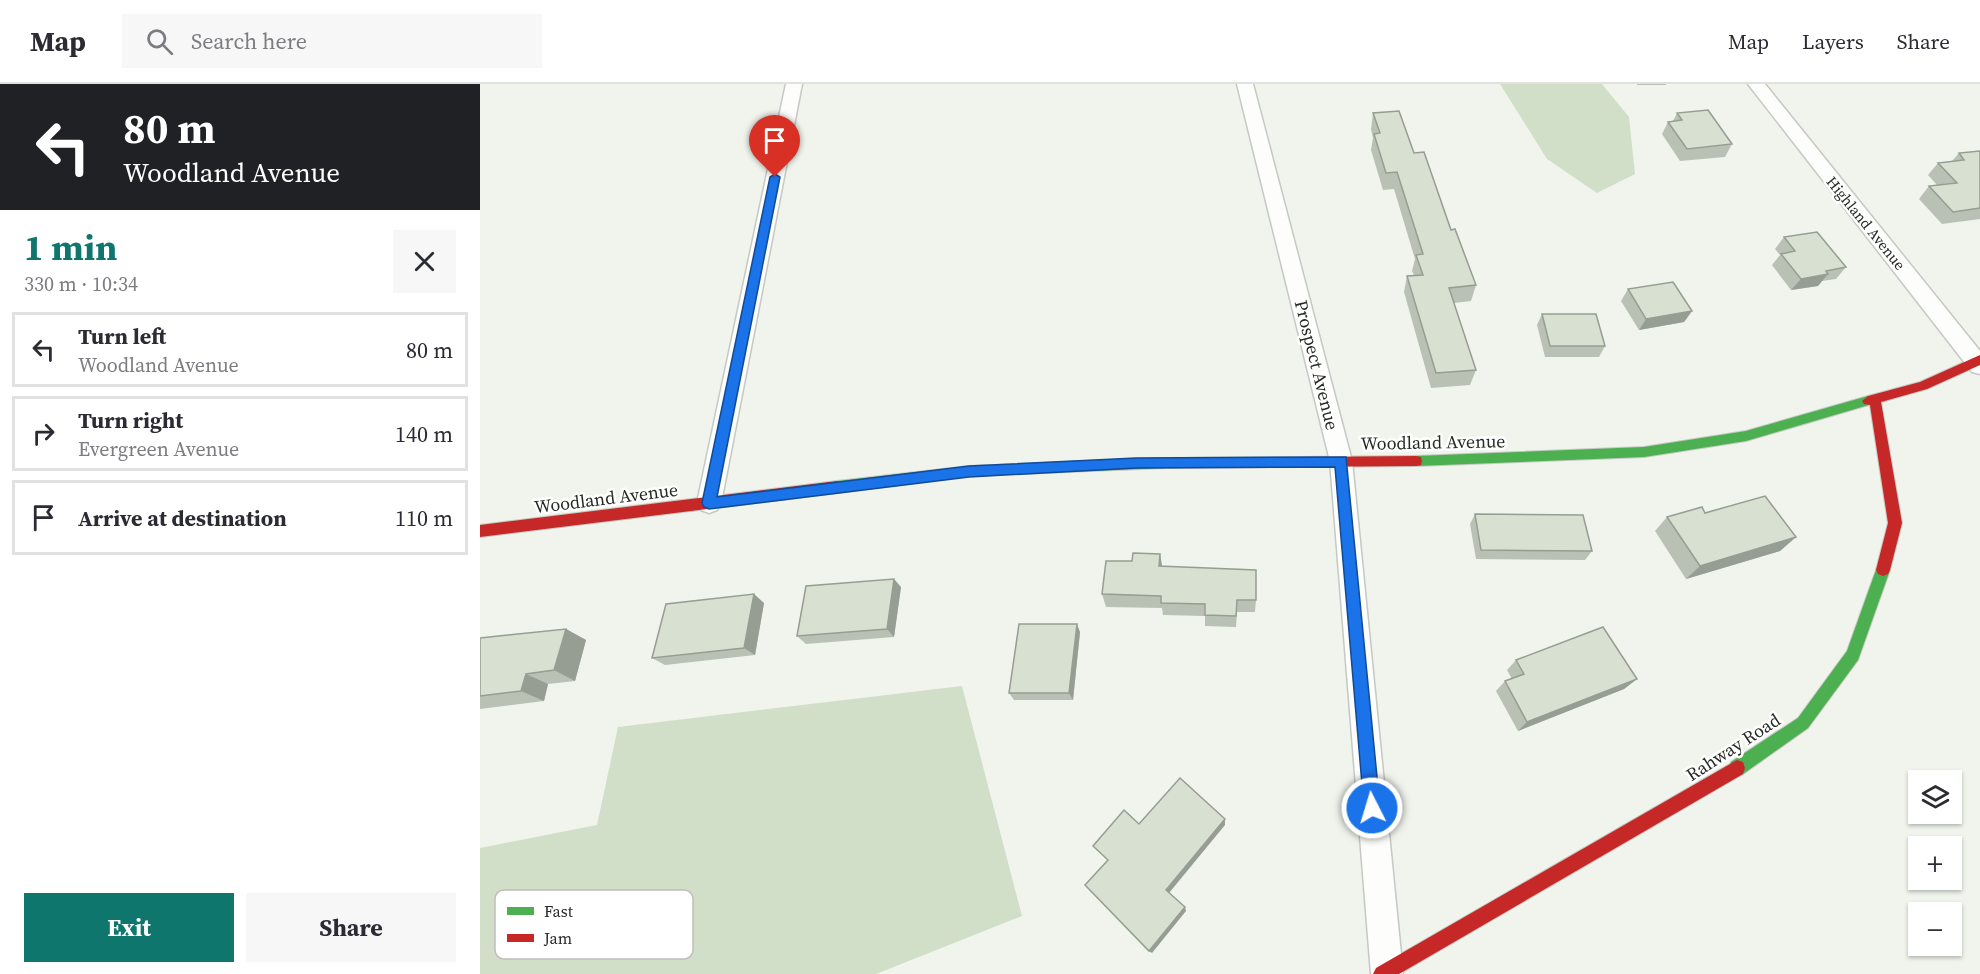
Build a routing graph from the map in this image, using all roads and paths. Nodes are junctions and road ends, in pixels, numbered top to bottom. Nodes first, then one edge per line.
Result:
1 (794, 84) edge
2 (1245, 84) edge
3 (1756, 84) edge
4 (1979, 363) edge
5 (1875, 400) junction
6 (1341, 461) junction
7 (709, 503) junction
8 (480, 531) edge
9 (1385, 973) edge

1 - 7 street
2 - 6 street, Prospect Avenue
3 - 4 street, Highland Avenue
4 - 5 street, Woodland Avenue
5 - 6 street, Woodland Avenue
5 - 9 street, Rahway Road
6 - 7 street, Woodland Avenue
6 - 9 street, Prospect Avenue
7 - 8 street, Woodland Avenue

